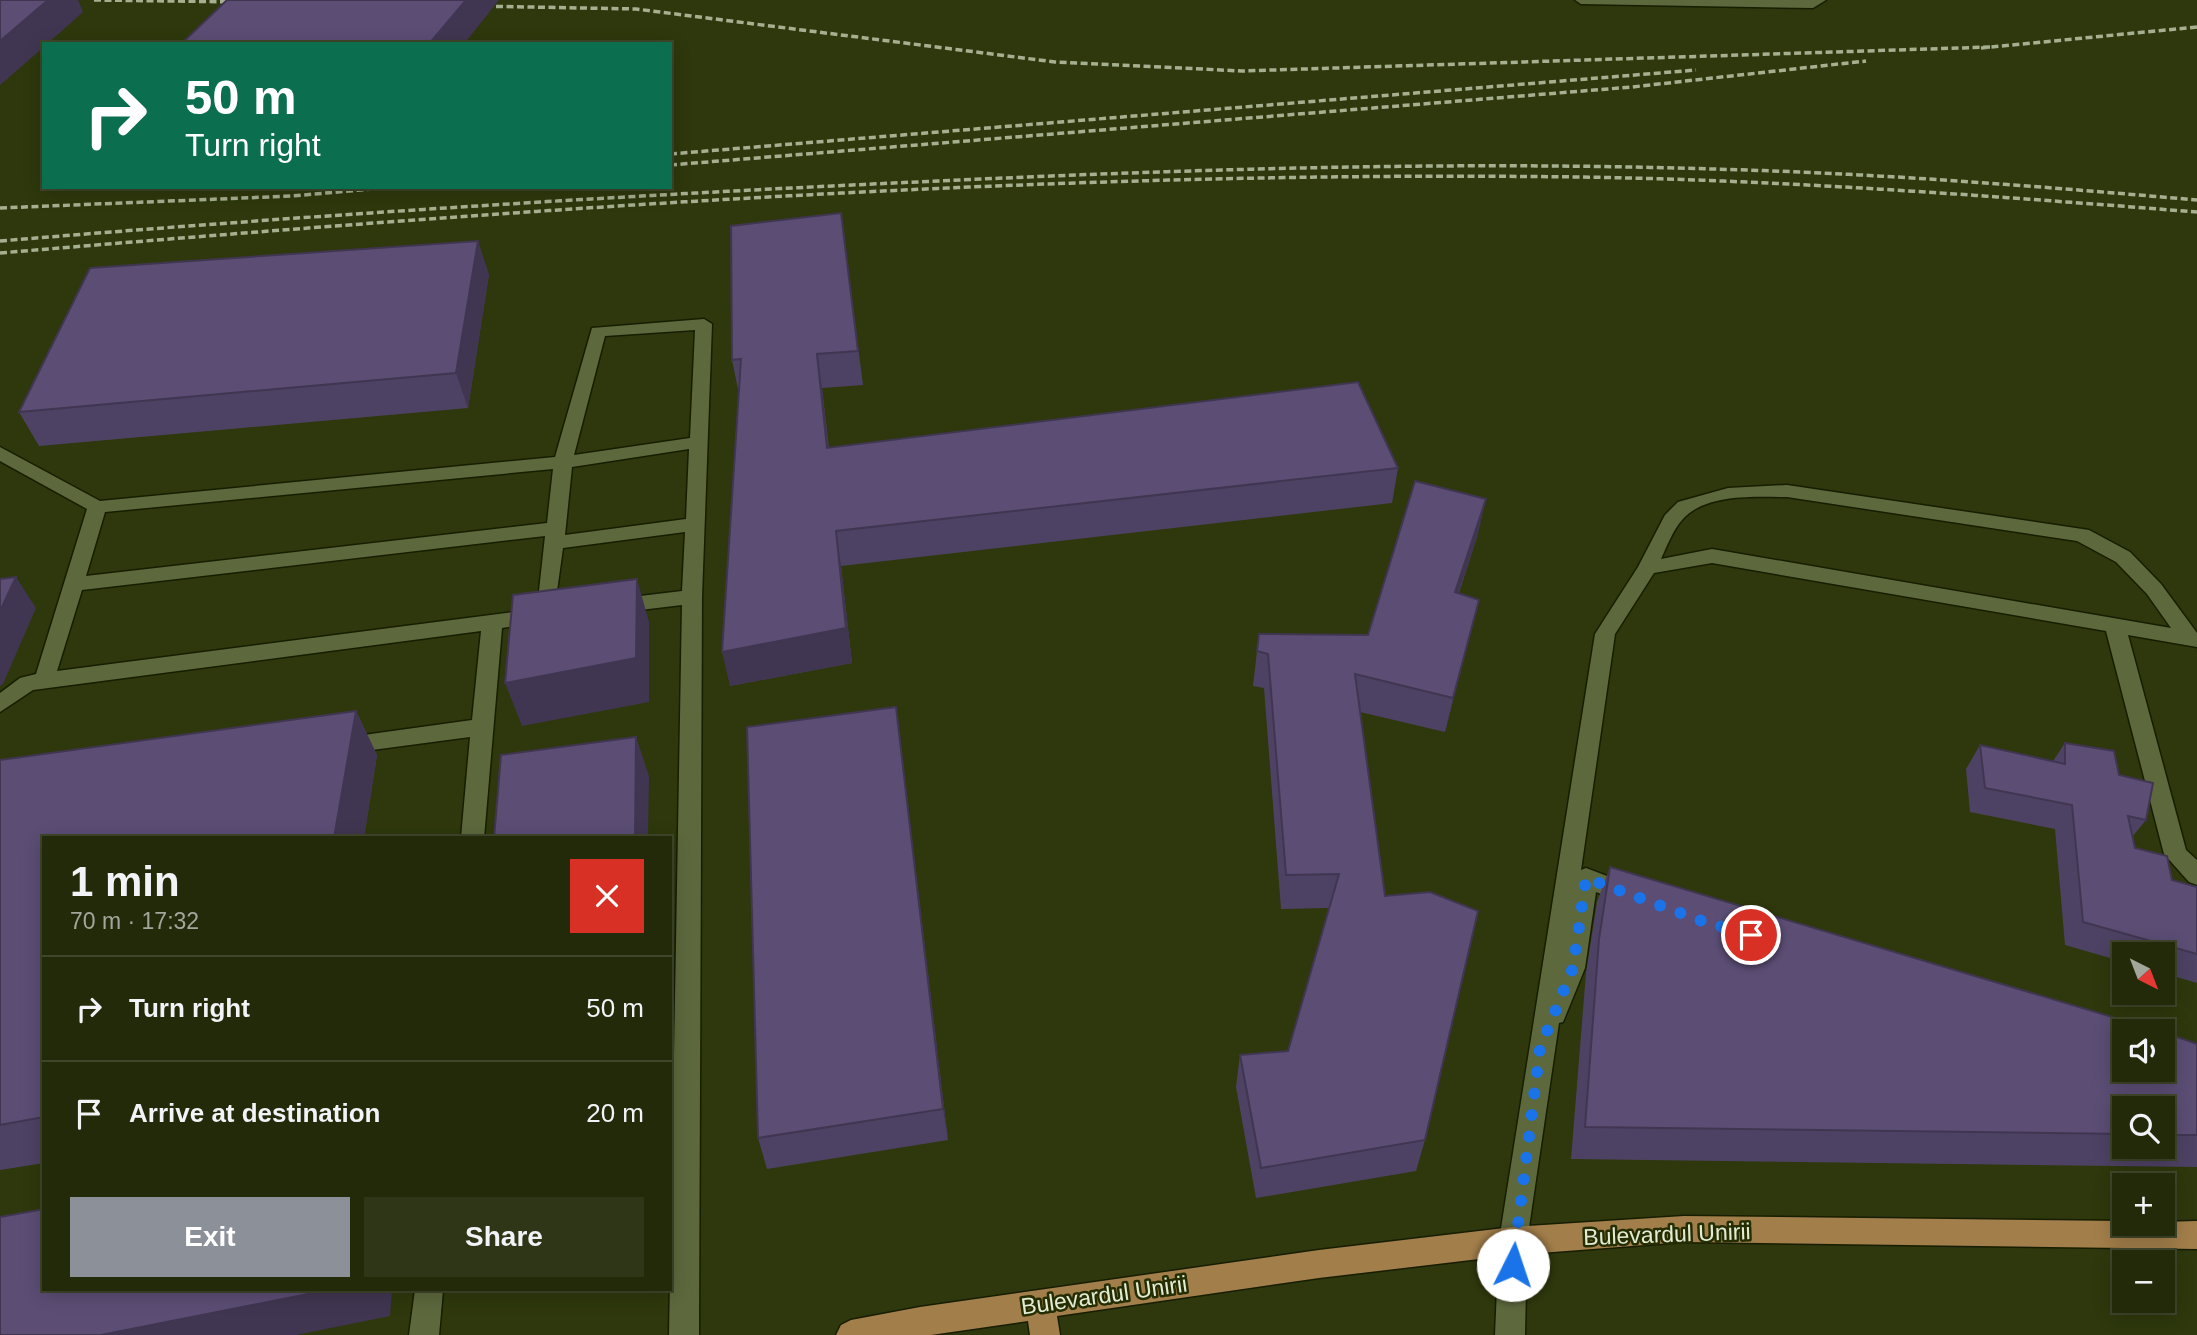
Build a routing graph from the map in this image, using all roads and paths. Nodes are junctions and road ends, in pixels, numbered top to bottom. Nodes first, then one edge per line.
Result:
1 (1581, 0) edge
2 (1820, 0) edge
3 (699, 442) junction
4 (0, 453) edge
5 (563, 463) junction
6 (97, 507) junction
7 (696, 524) junction
8 (555, 535) junction
9 (1647, 568) junction
10 (73, 584) junction
11 (692, 597) junction
12 (600, 608) edge
13 (573, 611) edge
14 (546, 615) junction
15 (492, 621) junction
16 (2115, 626) junction
17 (2193, 639) edge
18 (44, 681) junction
19 (0, 704) edge
20 (482, 727) junction
21 (317, 750) edge
22 (472, 836) edge
23 (2197, 875) edge
24 (1650, 902) edge
25 (1540, 1048) junction
26 (2197, 1236) edge
27 (1513, 1241) junction
28 (429, 1291) edge
29 (1041, 1305) junction
30 (424, 1335) edge
31 (684, 1335) edge
32 (851, 1335) edge
33 (1045, 1335) edge
34 (1510, 1335) edge

1 - 2 lane
3 - 5 lane
3 - 5 lane
3 - 7 lane
4 - 6 lane
5 - 6 lane
5 - 8 lane
6 - 10 lane
7 - 8 lane
7 - 11 lane
8 - 10 lane
8 - 14 lane
9 - 16 lane
9 - 17 lane
9 - 25 lane
10 - 18 lane
11 - 12 lane
11 - 31 lane
13 - 14 lane
14 - 15 lane
15 - 18 lane
15 - 20 lane
16 - 17 lane
16 - 23 lane
18 - 19 lane
20 - 21 lane
20 - 22 lane
24 - 25 lane
25 - 27 lane
26 - 27 main road, Bulevardul Unirii
27 - 29 main road, Bulevardul Unirii
27 - 34 lane
28 - 30 lane
29 - 32 main road, Bulevardul Unirii
29 - 33 main road

